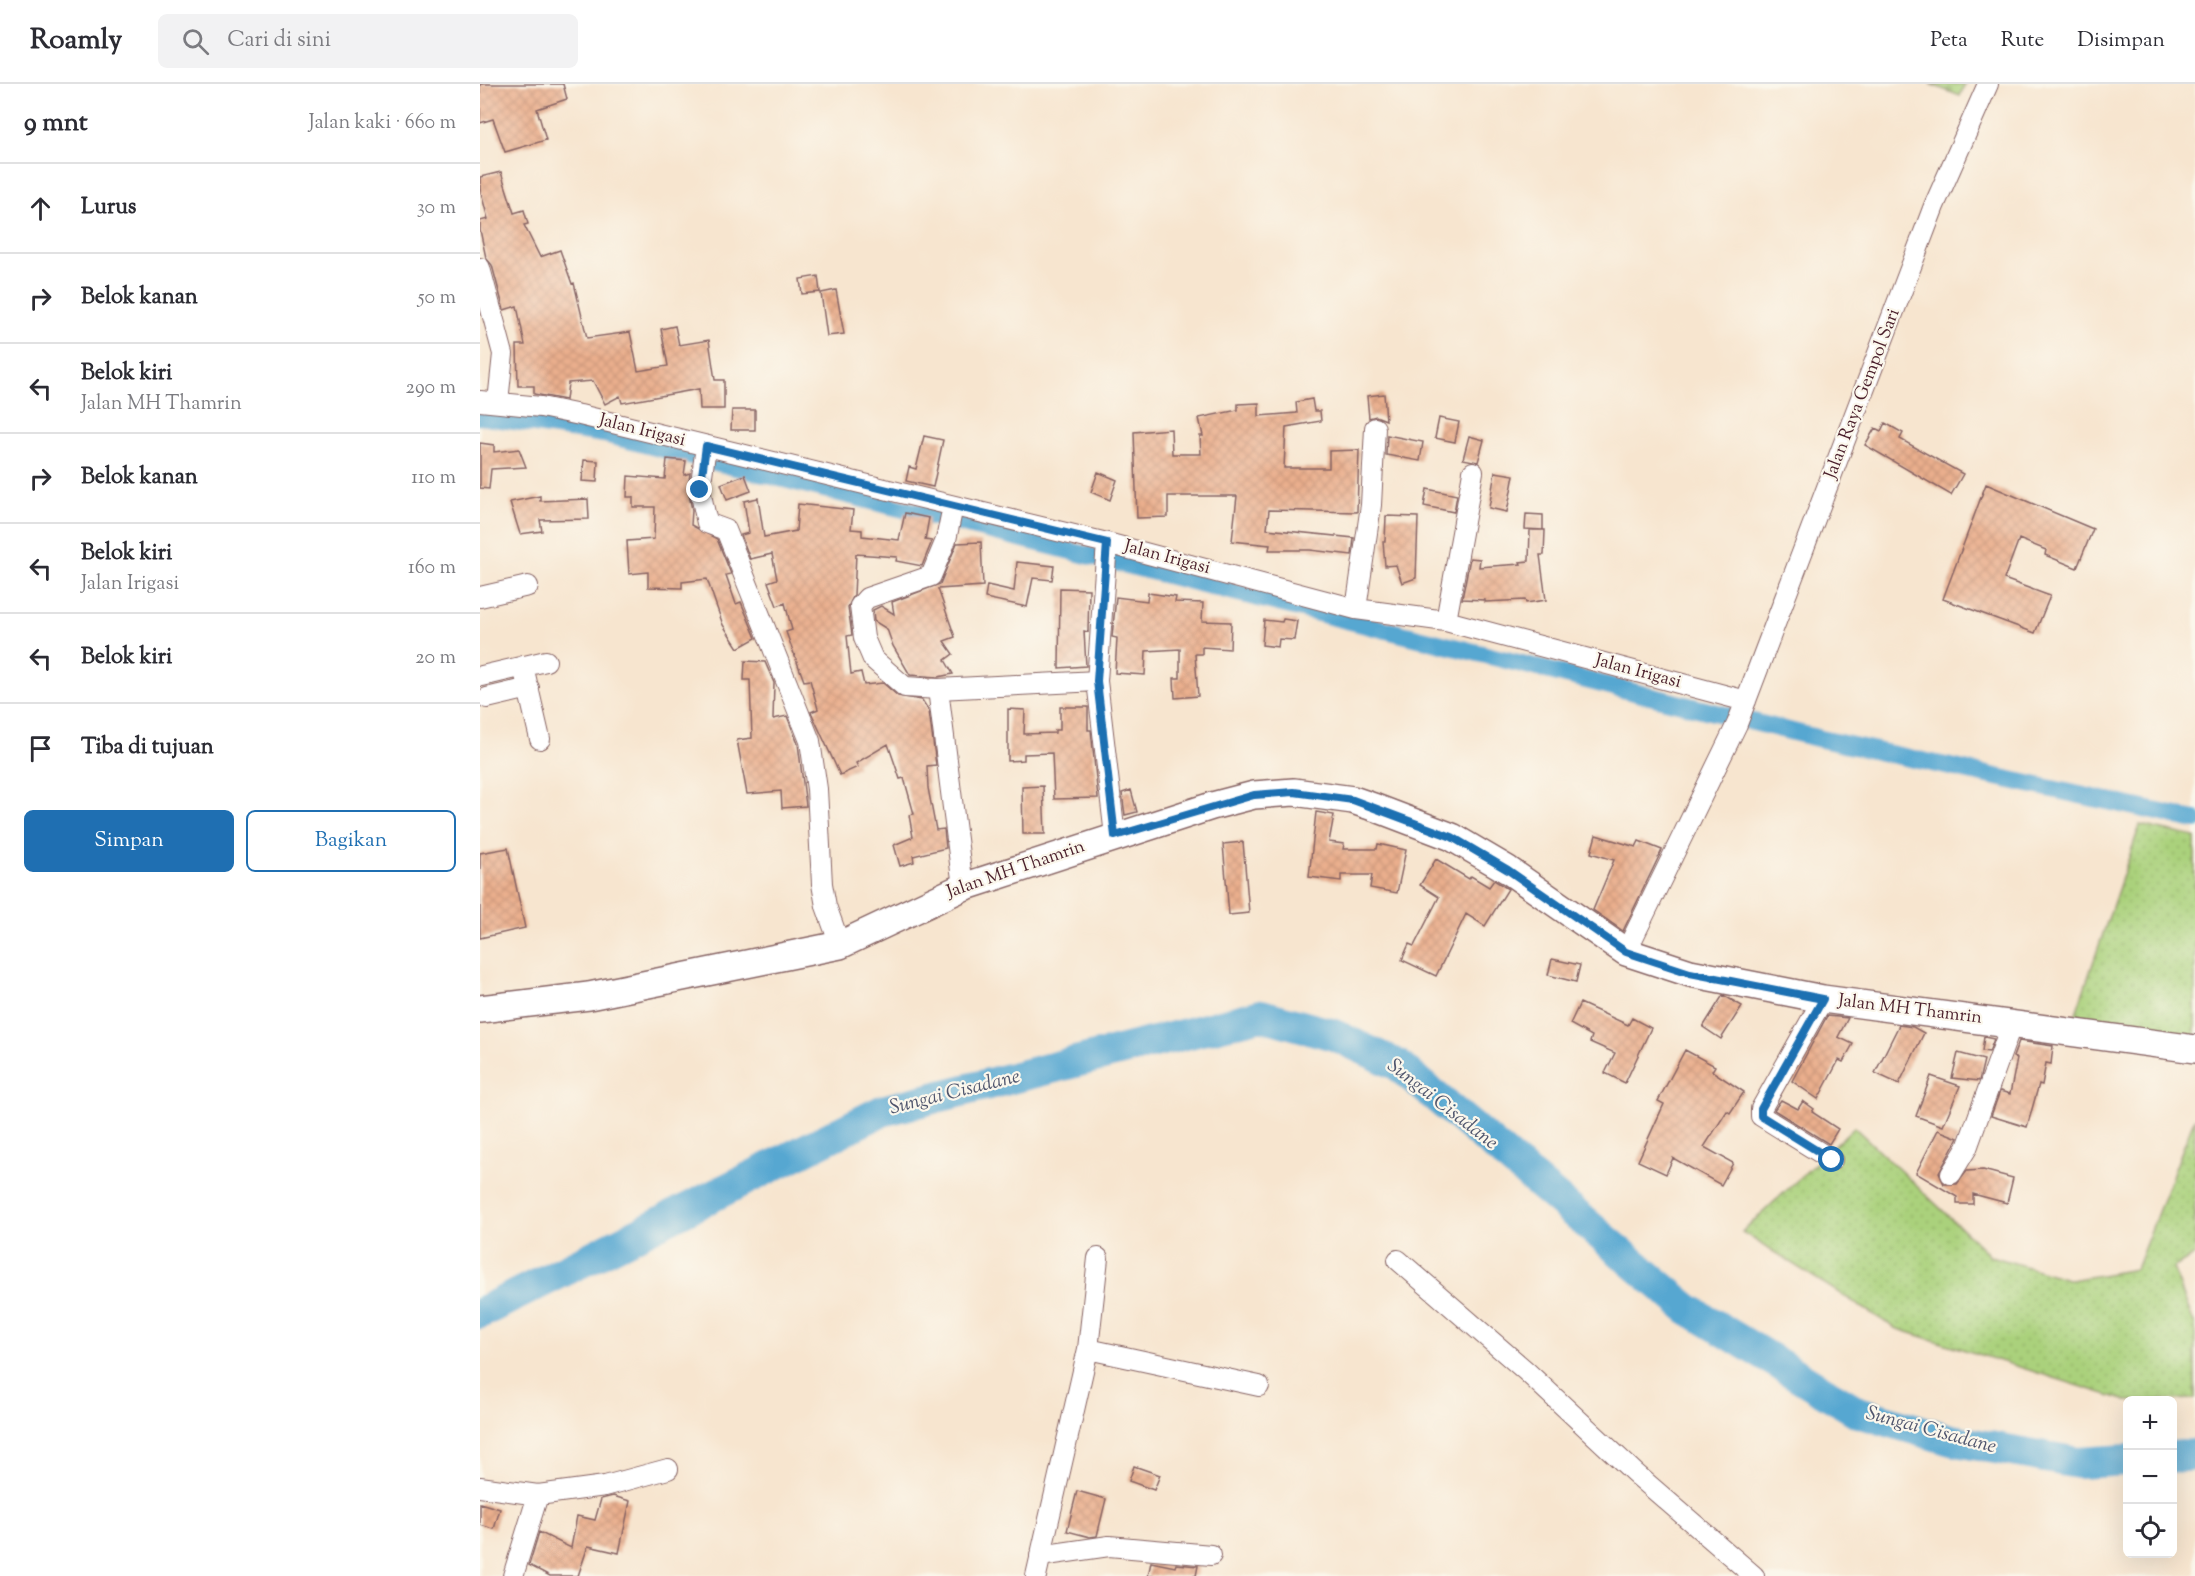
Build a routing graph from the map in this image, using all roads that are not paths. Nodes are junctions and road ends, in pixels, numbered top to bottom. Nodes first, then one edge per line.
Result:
1 (1988, 84) edge
2 (480, 268) edge
3 (489, 401) edge
4 (1375, 428) dead end
5 (704, 458) junction
6 (1473, 472) dead end
7 (951, 516) junction
8 (1106, 551) junction
9 (528, 586) dead end
10 (480, 597) edge
11 (1356, 609) junction
12 (1446, 621) junction
13 (546, 661) dead end
14 (523, 666) junction
15 (481, 673) edge
16 (1097, 681) junction
17 (529, 688) junction
18 (938, 689) junction
19 (483, 699) edge
20 (1742, 711) junction
21 (540, 739) dead end
22 (1115, 836) junction
23 (963, 887) junction
24 (840, 945) junction
25 (1626, 952) junction
26 (1823, 999) junction
27 (480, 1009) edge
28 (2012, 1023) junction
29 (2195, 1049) edge
30 (1832, 1160) dead end
31 (1951, 1174) dead end
32 (1098, 1258) dead end
33 (1398, 1260) dead end
34 (1089, 1348) junction
35 (1259, 1386) dead end
36 (668, 1469) dead end
37 (480, 1487) edge
38 (538, 1496) junction
39 (1210, 1555) dead end
40 (1040, 1556) junction
41 (513, 1576) edge
42 (1036, 1576) edge
43 (1754, 1576) edge

1 - 20 street, Jalan Raya Gempol Sari
2 - 3 street
3 - 5 street, Jalan Irigasi
4 - 11 street
5 - 7 street, Jalan Irigasi
5 - 24 street
6 - 12 street
7 - 8 street, Jalan Irigasi
7 - 18 street
8 - 11 street, Jalan Irigasi
8 - 16 street
9 - 10 street
11 - 12 street, Jalan Irigasi
12 - 20 street, Jalan Irigasi
13 - 14 street
14 - 15 street
14 - 17 street
15 - 19 street
16 - 18 street
16 - 22 street
17 - 19 street
17 - 21 street
18 - 23 street
20 - 25 street, Jalan Raya Gempol Sari
22 - 23 street, Jalan MH Thamrin
22 - 25 street, Jalan MH Thamrin
23 - 24 street, Jalan MH Thamrin
24 - 27 street, Jalan MH Thamrin
25 - 26 street, Jalan MH Thamrin
26 - 28 street, Jalan MH Thamrin
26 - 30 street
28 - 29 street, Jalan MH Thamrin
28 - 31 street
32 - 34 street
33 - 43 street
34 - 35 street
34 - 40 street
36 - 38 street
37 - 38 street
38 - 41 street
39 - 40 street
40 - 42 street

